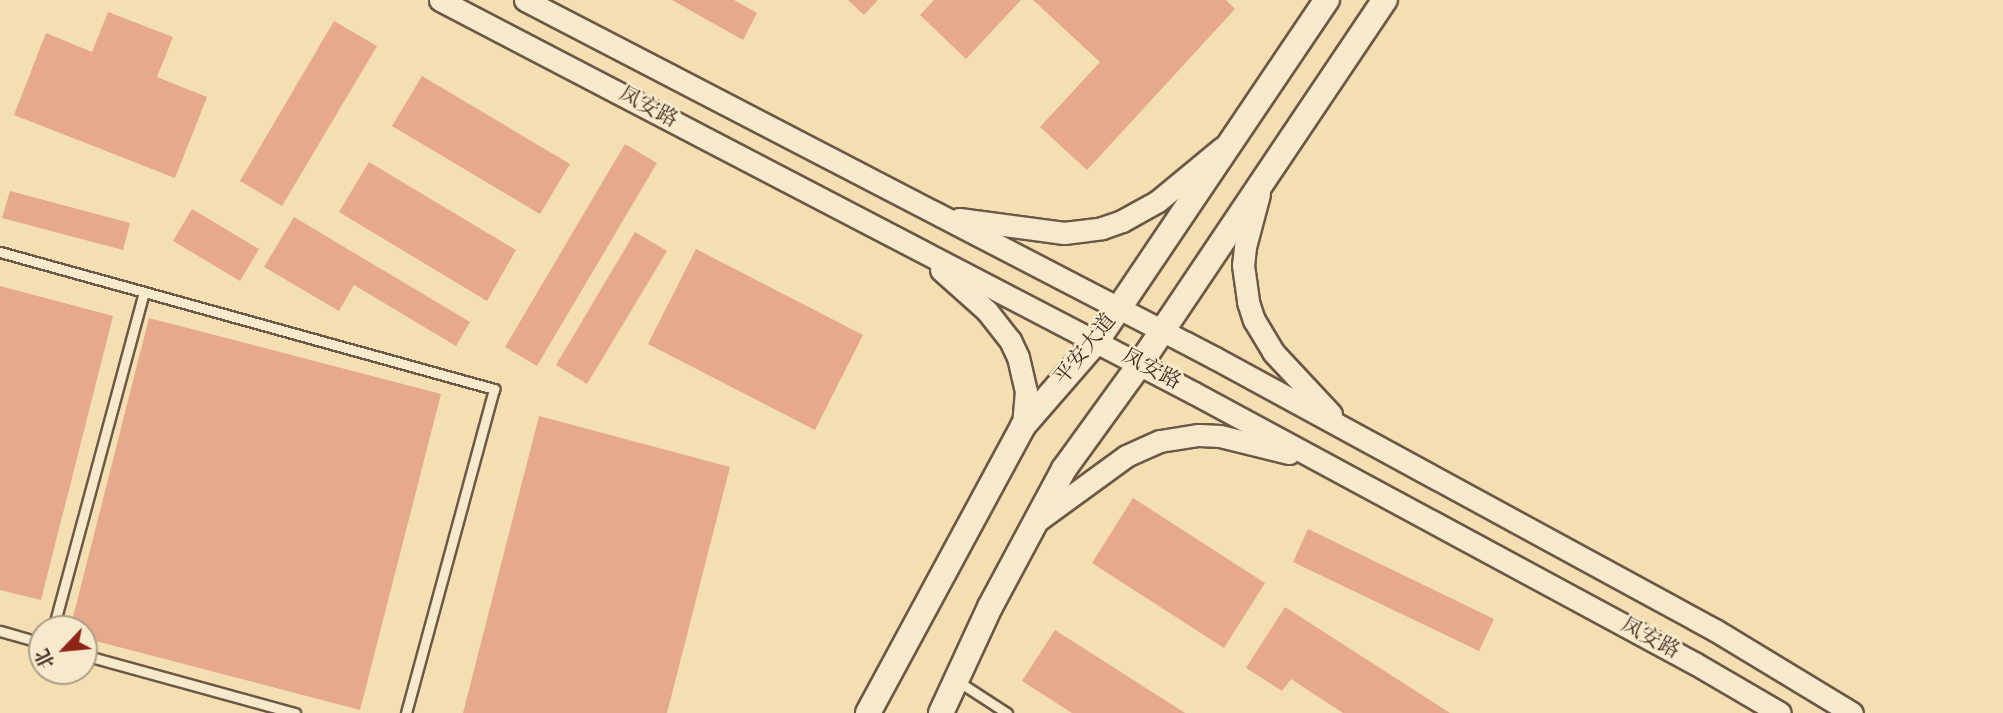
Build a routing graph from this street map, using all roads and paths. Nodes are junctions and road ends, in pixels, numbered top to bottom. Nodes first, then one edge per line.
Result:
1 (440, 0) edge
2 (525, 0) edge
3 (1327, 0) edge
4 (1385, 0) edge
5 (1234, 137) junction
6 (1263, 182) junction
7 (943, 217) junction
8 (916, 248) junction
9 (0, 252) edge
10 (144, 292) junction
11 (1119, 308) junction
12 (1163, 331) junction
13 (1096, 342) junction
14 (1140, 364) junction
15 (1023, 426) junction
16 (1343, 427) junction
17 (1323, 463) junction
18 (1035, 523) junction
19 (57, 615) edge
20 (0, 631) edge
21 (28, 639) edge
22 (98, 658) edge
23 (956, 680) junction
24 (295, 713) edge
25 (406, 713) edge
26 (868, 713) edge
27 (941, 713) edge
28 (1007, 713) edge
29 (1780, 713) edge
30 (1852, 713) edge

1 - 8 street, 凤安路
2 - 7 street, 凤安路
3 - 5 main road, 平安大道
4 - 6 main road
5 - 7 street
5 - 11 main road, 平安大道
6 - 12 main road
6 - 16 street
7 - 11 street, 凤安路
8 - 13 street, 凤安路
8 - 15 street
9 - 10 lane
10 - 19 lane
10 - 25 lane
11 - 12 street, 凤安路
11 - 13 main road, 平安大道
12 - 14 main road
12 - 16 street, 凤安路
13 - 14 street, 凤安路
13 - 15 main road, 平安大道
14 - 17 street, 凤安路
14 - 18 main road
15 - 26 main road, 平安大道
16 - 30 street, 凤安路
17 - 18 street
17 - 29 street, 凤安路
18 - 23 main road
20 - 21 lane
22 - 24 lane
23 - 27 main road
23 - 28 lane

